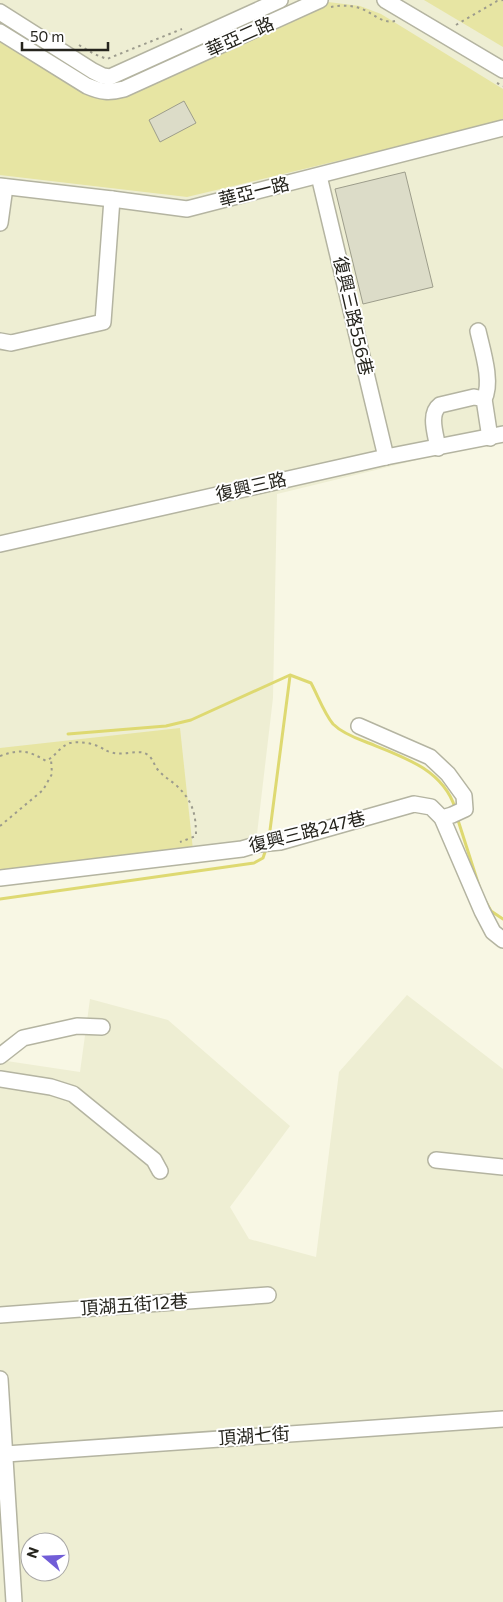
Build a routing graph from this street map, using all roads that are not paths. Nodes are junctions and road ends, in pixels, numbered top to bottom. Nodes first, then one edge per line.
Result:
1 (280, 0) edge
2 (320, 0) edge
3 (392, 9) edge
4 (0, 12) edge
5 (0, 32) edge
6 (503, 70) edge
7 (503, 128) edge
8 (319, 176) junction
9 (2, 187) edge
10 (112, 199) junction
11 (0, 223) edge
12 (478, 331) dead end
13 (0, 341) edge
14 (484, 399) junction
15 (496, 436) edge
16 (438, 448) junction
17 (386, 457) junction
18 (0, 544) edge
19 (359, 726) dead end
20 (451, 815) junction
21 (0, 878) edge
22 (503, 940) edge
23 (102, 1027) dead end
24 (0, 1056) edge
25 (0, 1080) edge
26 (436, 1160) dead end
27 (503, 1167) edge
28 (160, 1171) dead end
29 (268, 1295) dead end
30 (0, 1315) edge
31 (0, 1379) edge
32 (503, 1419) edge
33 (6, 1454) junction
34 (14, 1602) edge

1 - 4 street, 華亞二路
2 - 5 street, 華亞二路
3 - 6 street
7 - 8 street, 華亞一路
8 - 10 street, 華亞一路
8 - 17 street, 復興三路556巷
9 - 10 street, 華亞一路
9 - 11 street
10 - 13 street
12 - 14 street
14 - 15 street
14 - 16 street
15 - 16 street, 復興三路
16 - 17 street, 復興三路
17 - 18 street, 復興三路
19 - 20 street
20 - 21 street, 復興三路247巷
20 - 22 street
23 - 24 street
25 - 28 street
26 - 27 street
29 - 30 street, 頂湖五街12巷
31 - 33 street
32 - 33 street, 頂湖七街
33 - 34 street

